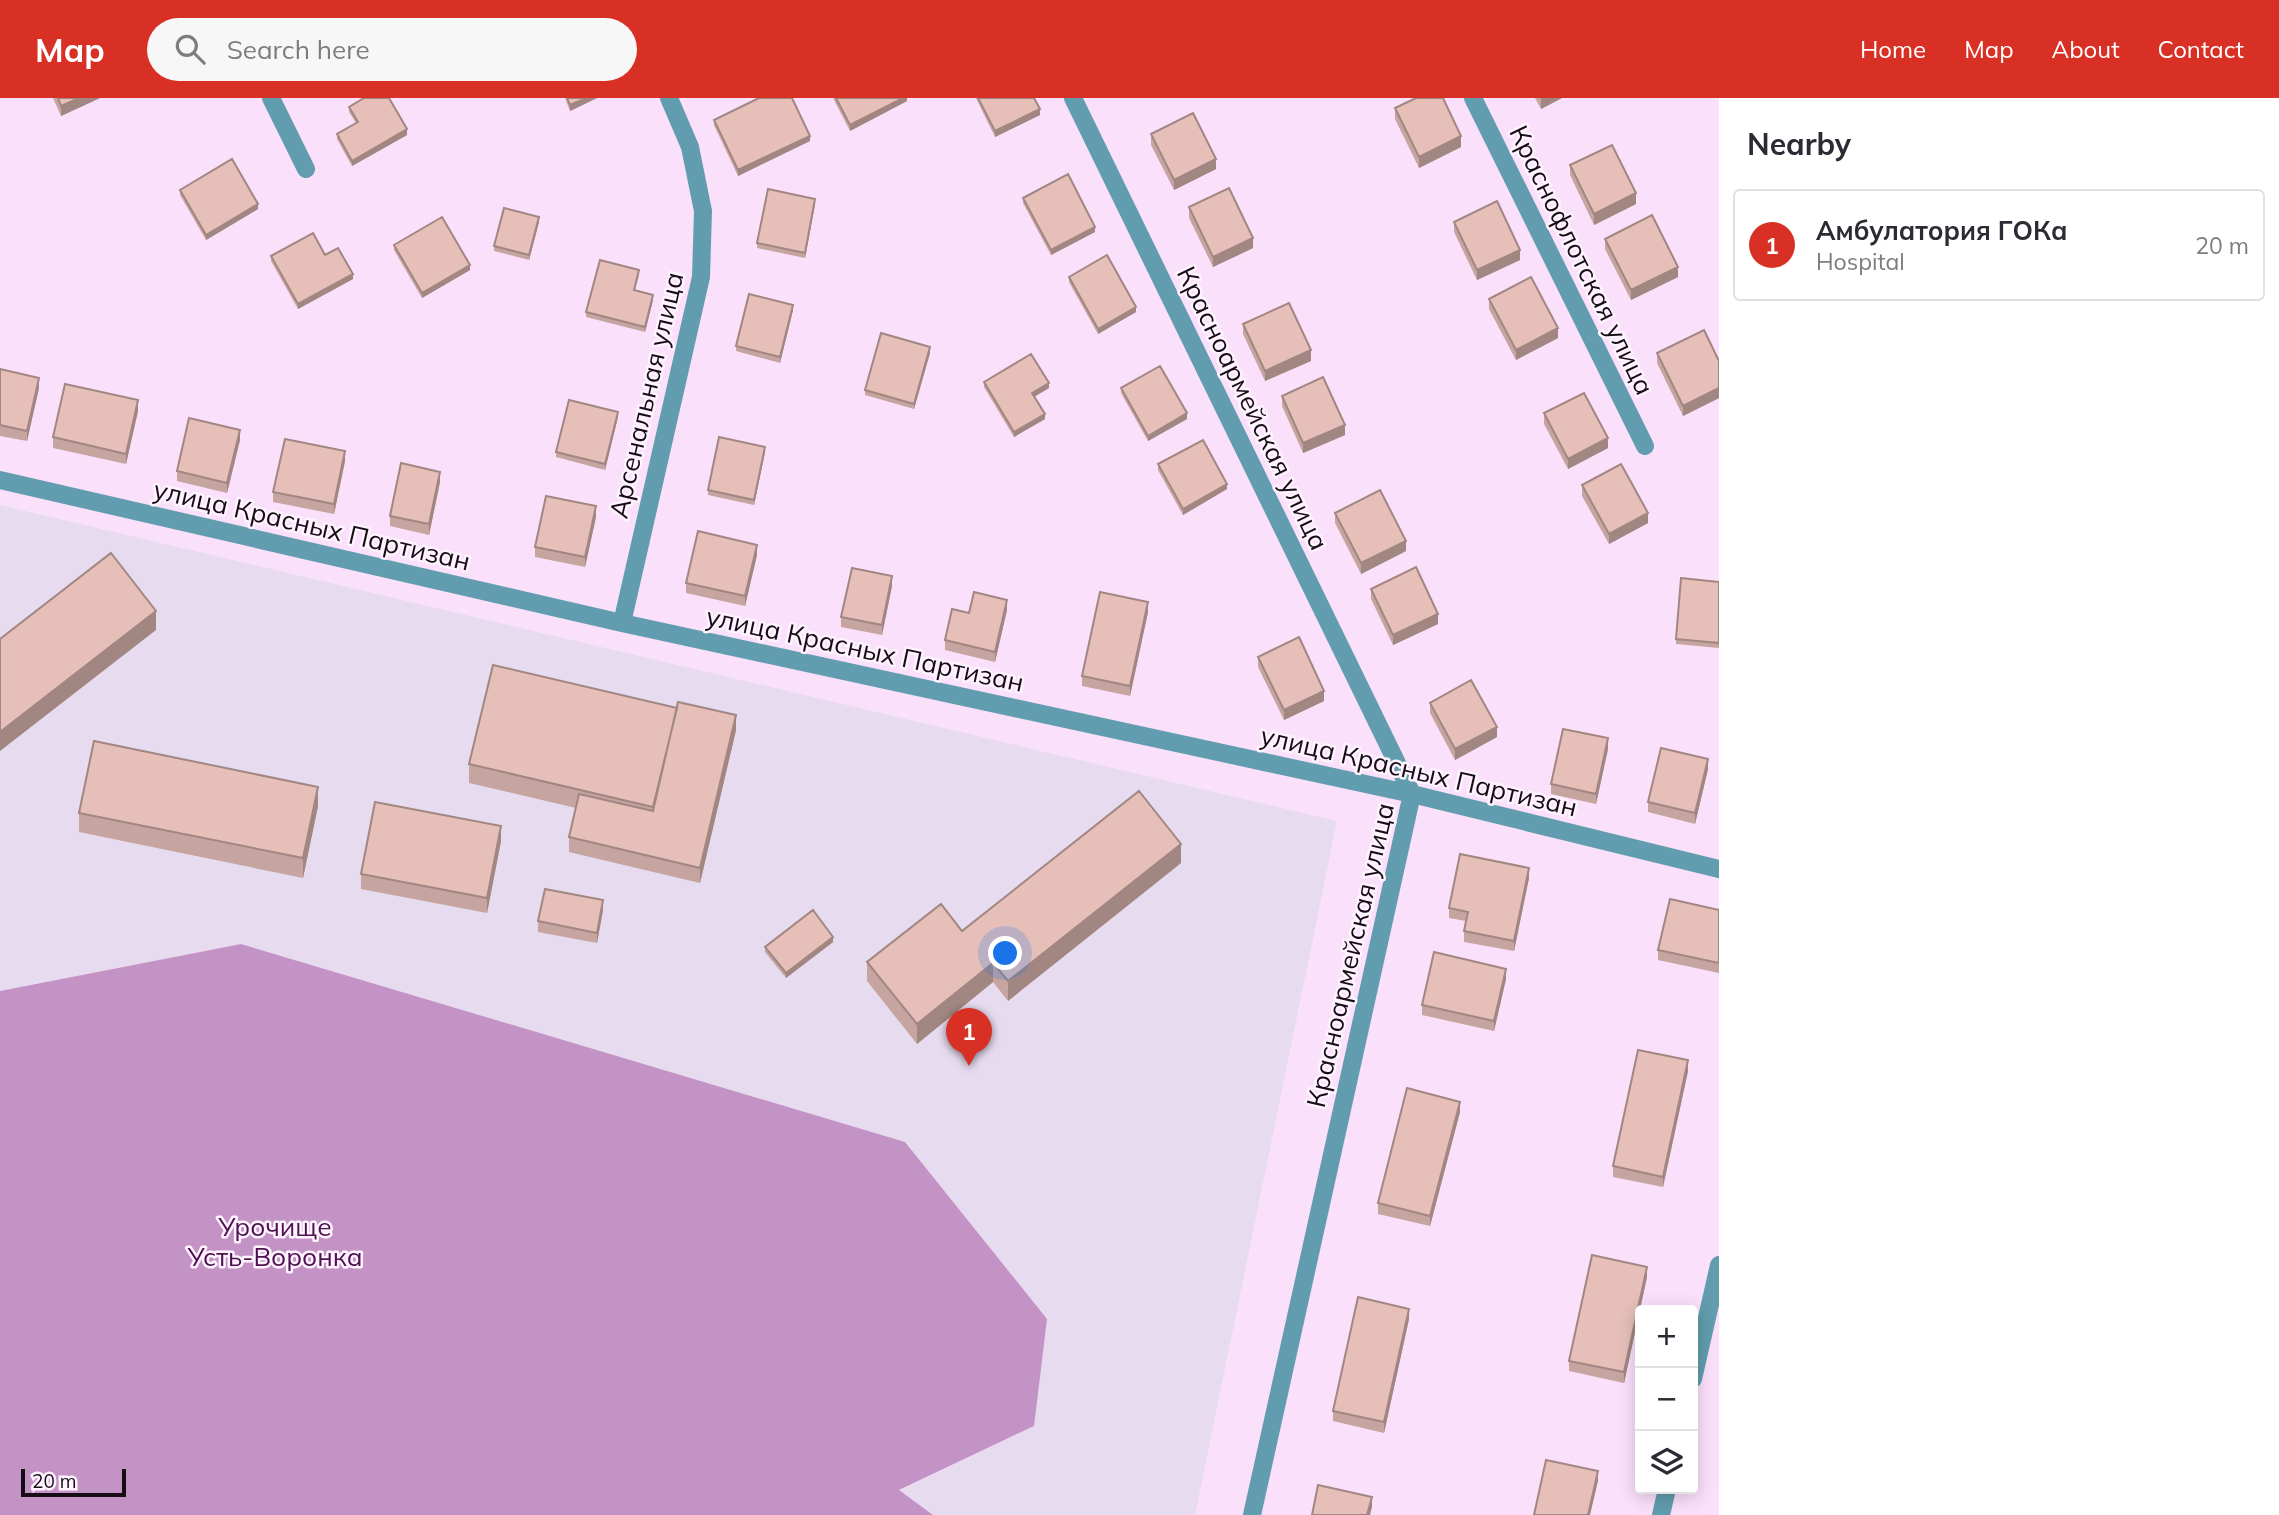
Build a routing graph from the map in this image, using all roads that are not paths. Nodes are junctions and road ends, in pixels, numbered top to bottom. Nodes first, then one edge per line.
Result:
1 (271, 98) edge
2 (669, 98) edge
3 (1073, 98) edge
4 (1473, 98) edge
5 (306, 169) dead end
6 (1645, 446) dead end
7 (0, 480) edge
8 (622, 622) junction
9 (1412, 794) junction
10 (1719, 869) edge
11 (1719, 1265) edge
12 (1696, 1368) edge
13 (1666, 1494) edge
14 (1252, 1515) edge
15 (1661, 1515) edge

1 - 5 street
2 - 8 street, Арсенальная улица
3 - 9 street, Красноармейская улица
4 - 6 street, Краснофлотская улица
7 - 8 street, улица Красных Партизан
8 - 9 street, улица Красных Партизан
9 - 10 street, улица Красных Партизан
9 - 14 street, Красноармейская улица
11 - 12 street
13 - 15 street

